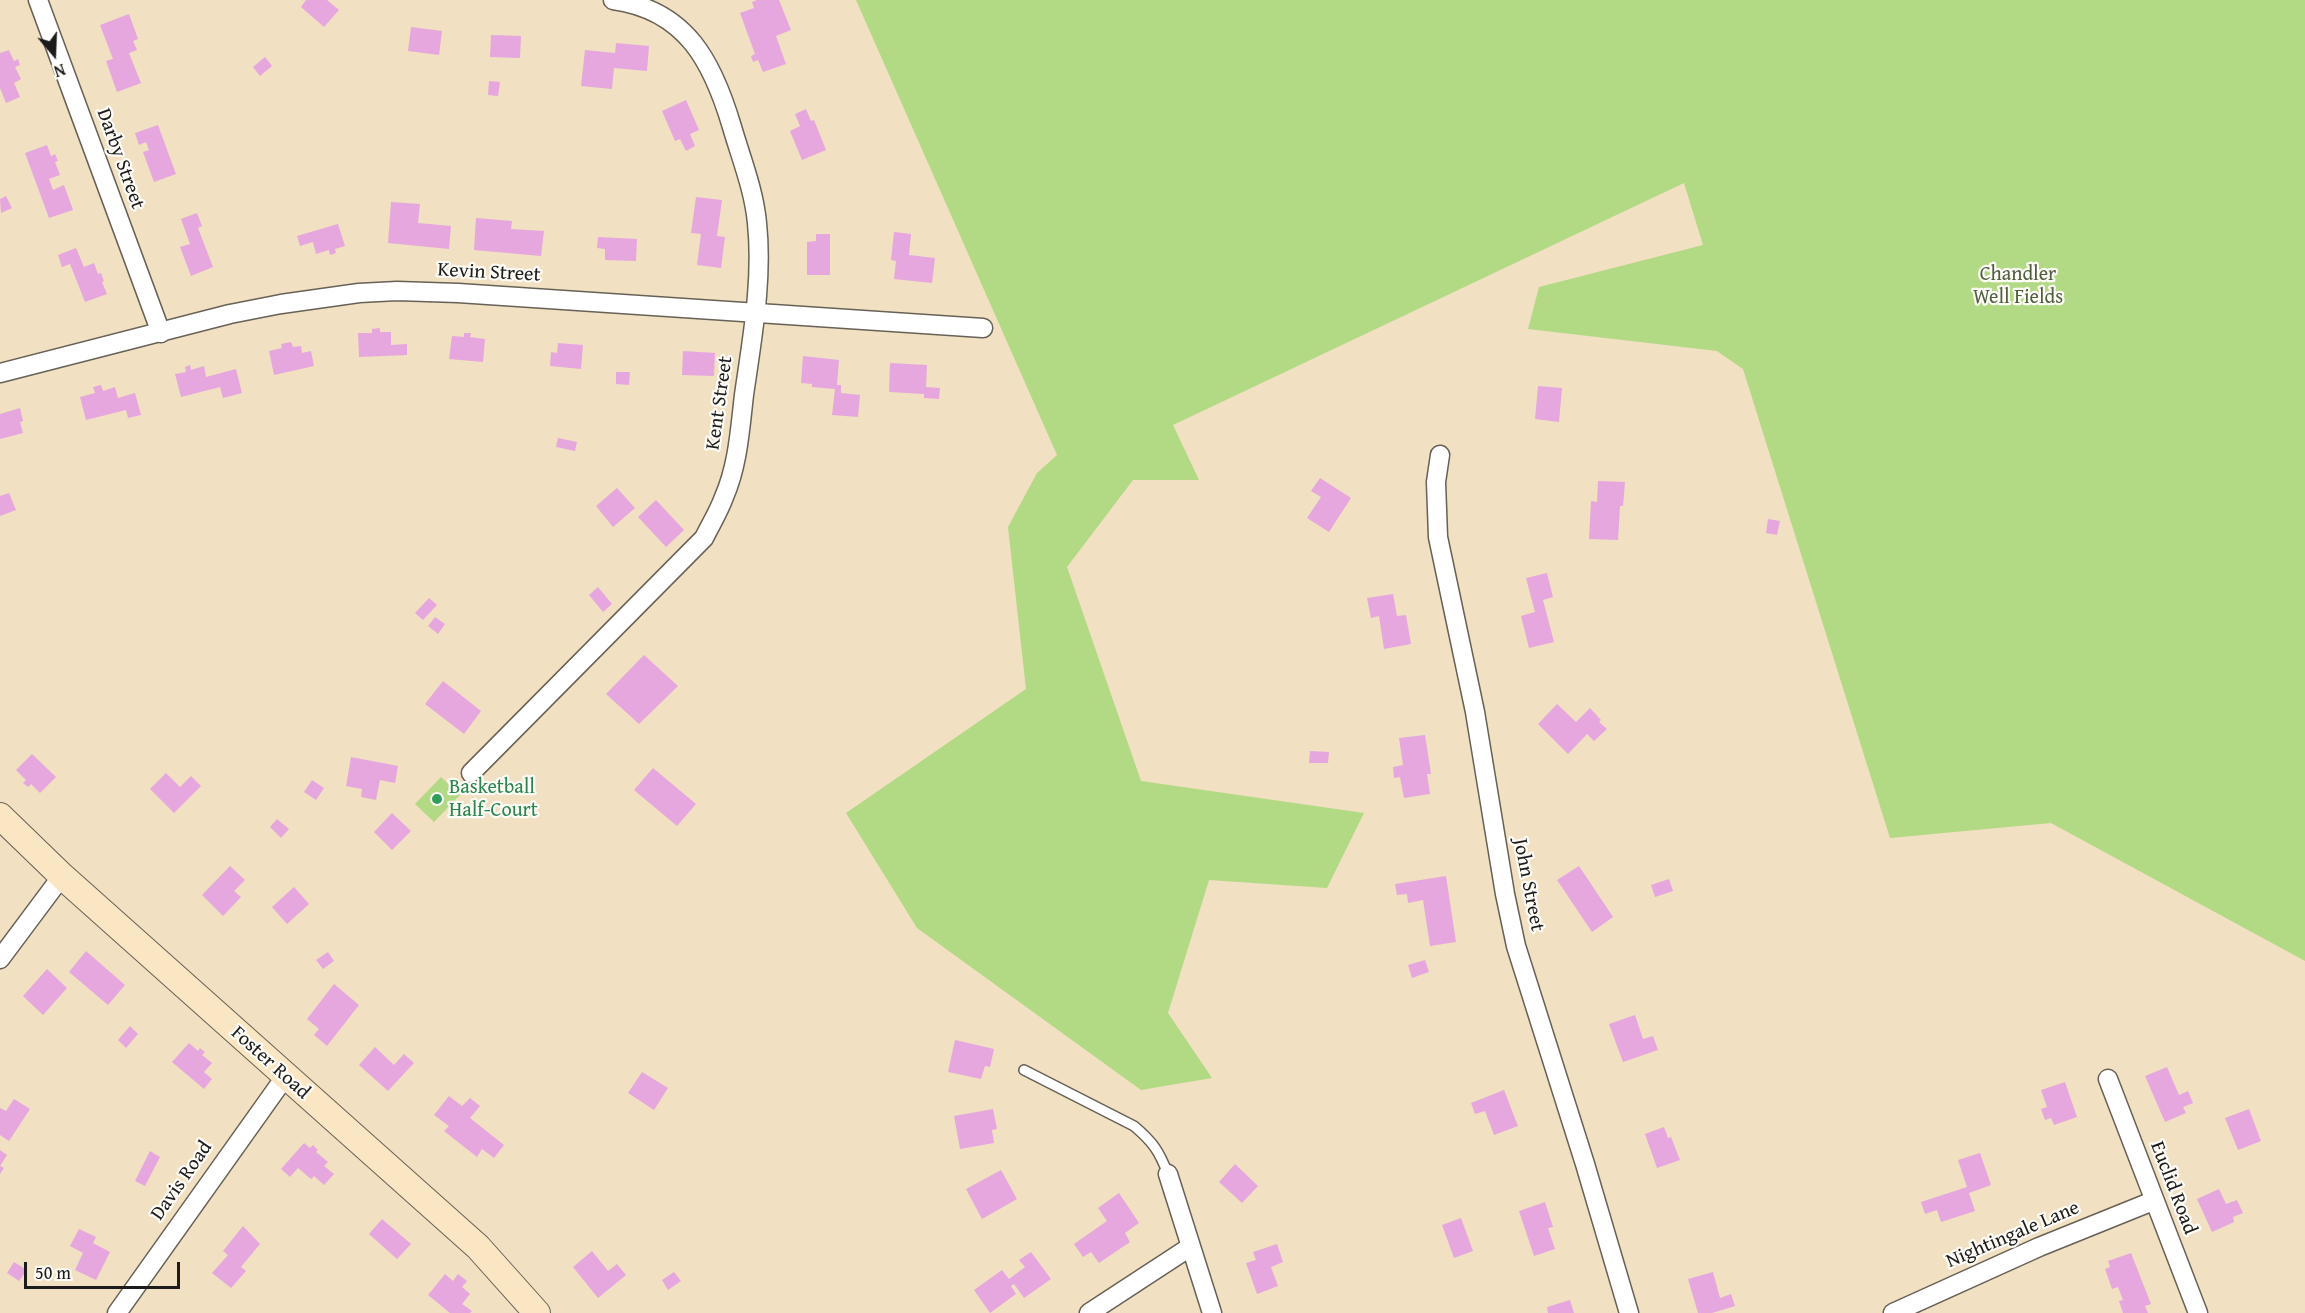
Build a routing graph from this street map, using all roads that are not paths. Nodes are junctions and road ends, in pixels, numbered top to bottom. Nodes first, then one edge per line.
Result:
1 (38, 0) edge
2 (613, 0) edge
3 (755, 314) junction
4 (982, 328) dead end
5 (161, 333) junction
6 (0, 373) edge
7 (1440, 455) dead end
8 (471, 773) dead end
9 (0, 816) edge
10 (62, 876) junction
11 (0, 959) edge
12 (1024, 1070) dead end
13 (285, 1077) junction
14 (2108, 1079) dead end
15 (1168, 1174) joint
16 (2153, 1201) junction
17 (1190, 1246) junction
18 (117, 1313) edge
19 (537, 1313) edge
20 (1089, 1313) edge
21 (1212, 1313) edge
22 (1629, 1313) edge
23 (1893, 1313) edge
24 (2198, 1313) edge

1 - 5 street, Darby Street
2 - 3 street, Kent Street
3 - 4 street, Kevin Street
3 - 5 street, Kevin Street
3 - 8 street, Kent Street
5 - 6 street, Kevin Street
7 - 22 street, John Street
9 - 10 street, Foster Road
10 - 11 street
10 - 13 street, Foster Road
12 - 15 lane
13 - 18 street, Davis Road
13 - 19 street, Foster Road
14 - 16 street, Euclid Road
15 - 17 street
16 - 23 street, Nightingale Lane
16 - 24 street, Euclid Road
17 - 20 street
17 - 21 street

